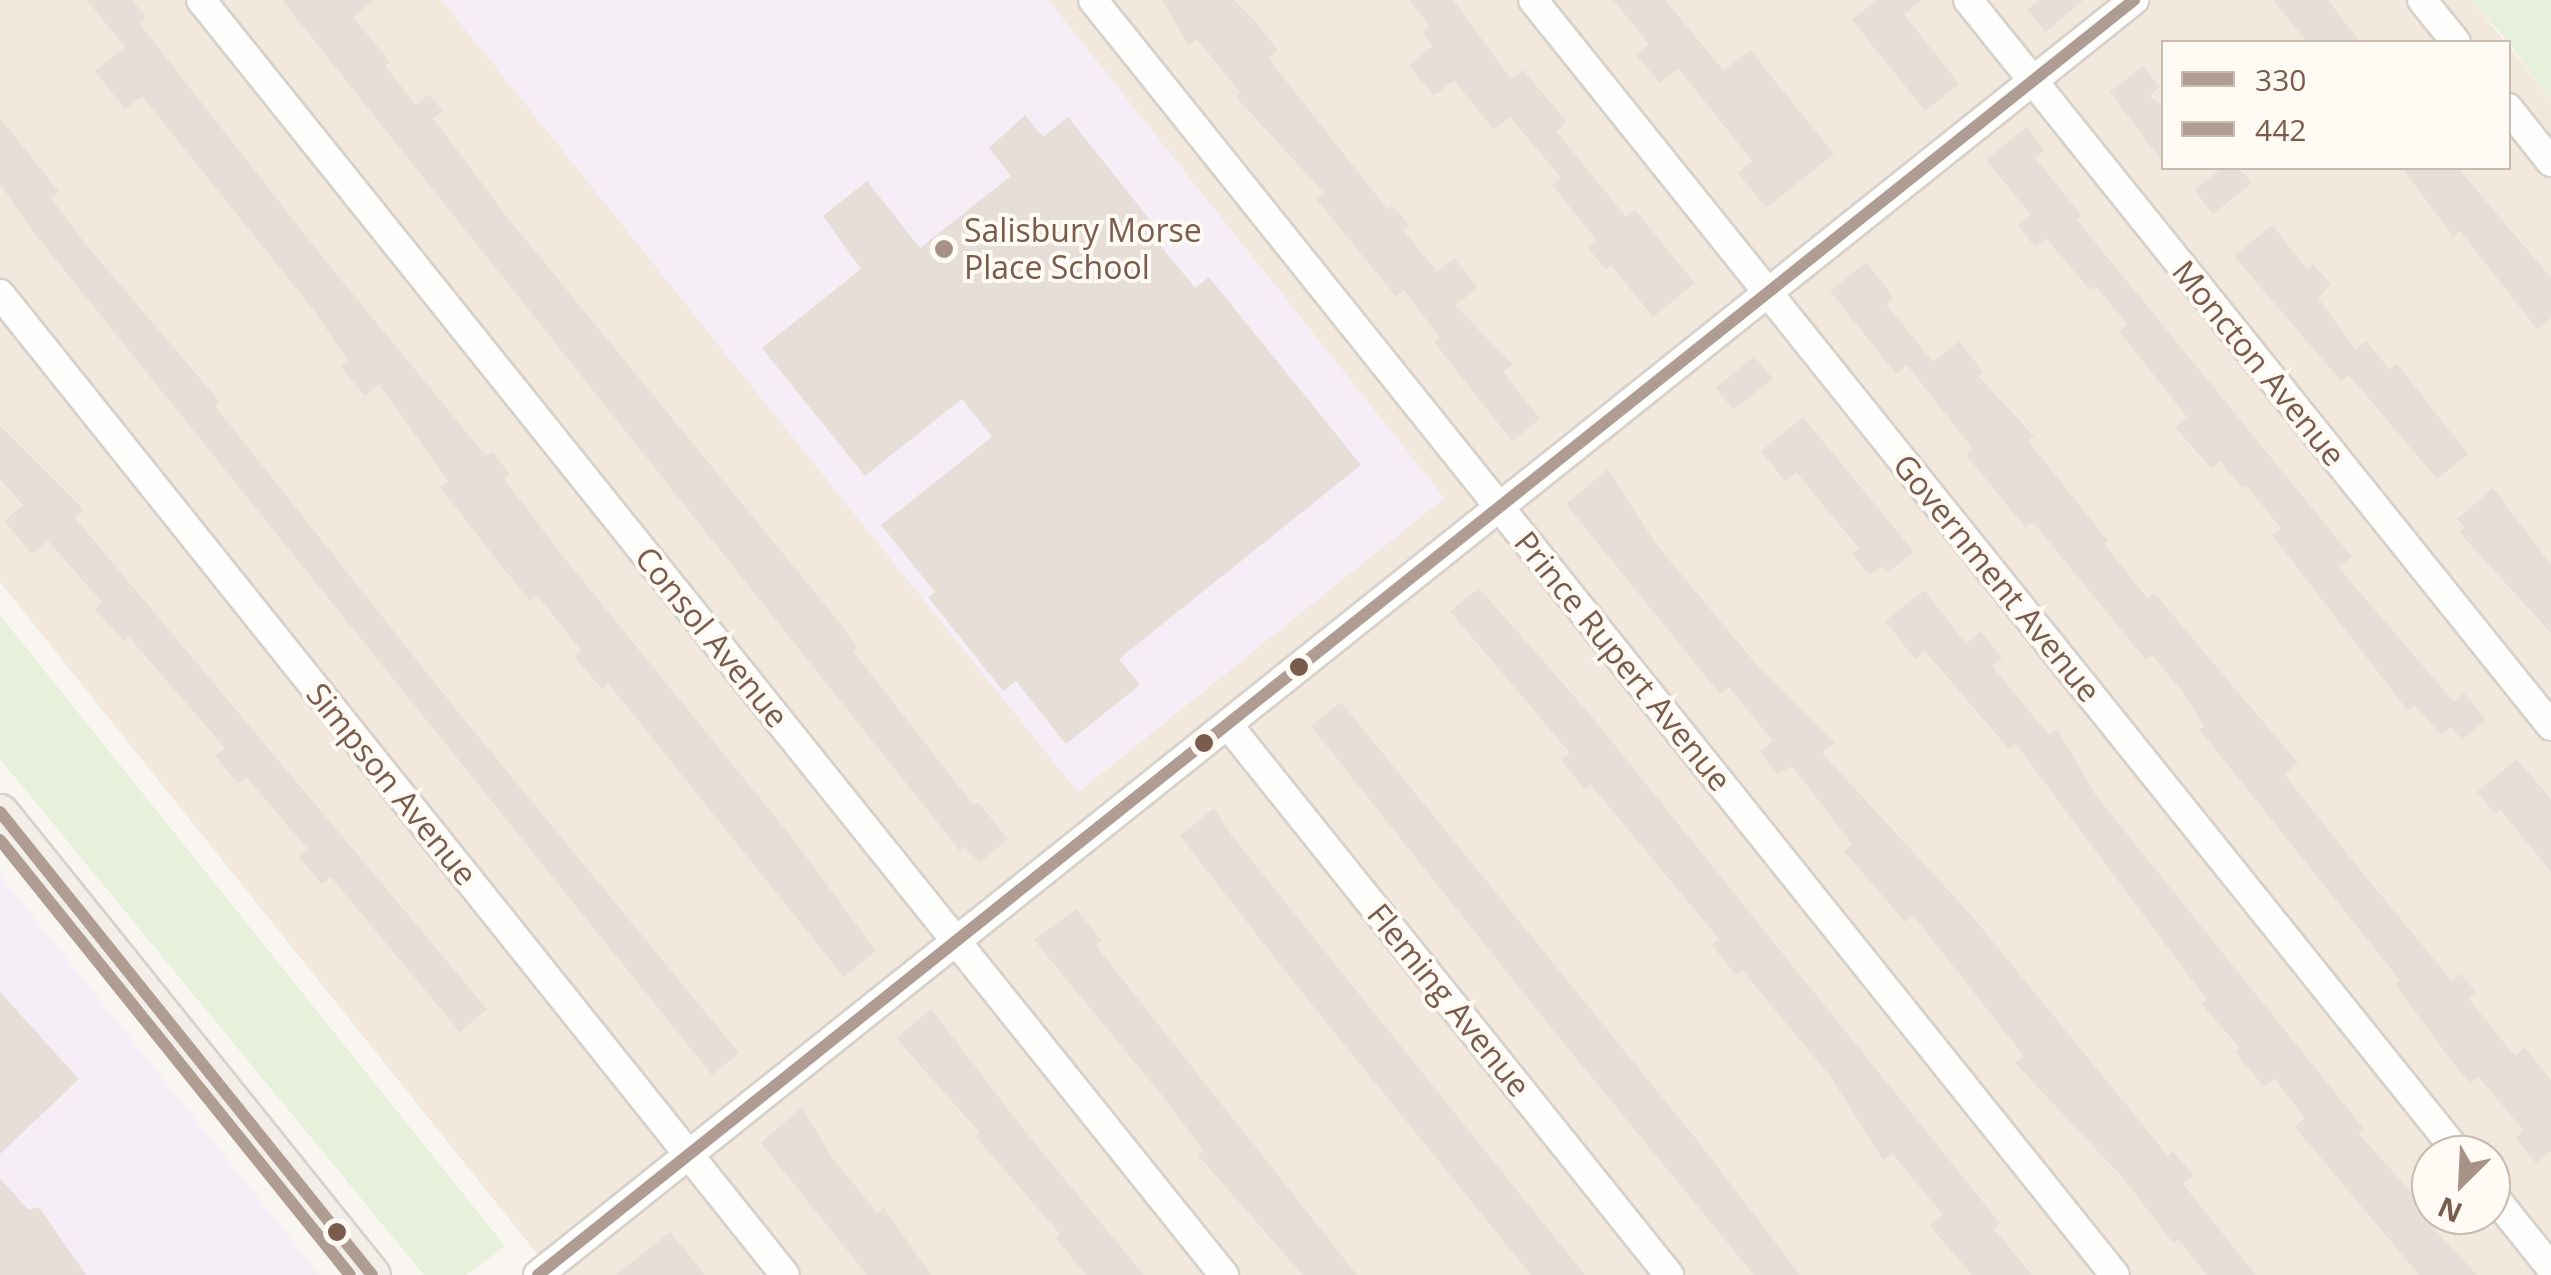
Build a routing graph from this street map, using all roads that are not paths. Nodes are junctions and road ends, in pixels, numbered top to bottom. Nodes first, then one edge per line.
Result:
1 (201, 0) edge
2 (1093, 0) edge
3 (1533, 0) edge
4 (1968, 0) edge
5 (2134, 0) edge
6 (2422, 0) edge
7 (2454, 40) edge
8 (2034, 82) junction
9 (2511, 112) edge
10 (2551, 162) edge
11 (1768, 293) junction
12 (0, 294) edge
13 (1501, 509) junction
14 (1229, 726) junction
15 (2551, 726) edge
16 (0, 812) edge
17 (958, 944) junction
18 (2444, 1135) edge
19 (690, 1156) junction
20 (2511, 1218) edge
21 (2551, 1268) edge
22 (372, 1275) edge
23 (538, 1275) edge
24 (785, 1275) edge
25 (1224, 1275) edge
26 (1669, 1275) edge
27 (2115, 1275) edge

1 - 17 street, Consol Avenue
2 - 13 street, Prince Rupert Avenue
3 - 11 street, Government Avenue
4 - 8 street, Moncton Avenue
5 - 8 street
6 - 7 street
8 - 11 street
8 - 15 street, Moncton Avenue
9 - 10 street
11 - 13 street
11 - 18 street, Government Avenue
12 - 19 street, Simpson Avenue
13 - 14 street
13 - 27 street, Prince Rupert Avenue
14 - 17 street
14 - 26 street, Fleming Avenue
16 - 22 main road
17 - 19 street
17 - 25 street, Consol Avenue
19 - 23 street
19 - 24 street, Simpson Avenue
20 - 21 street

